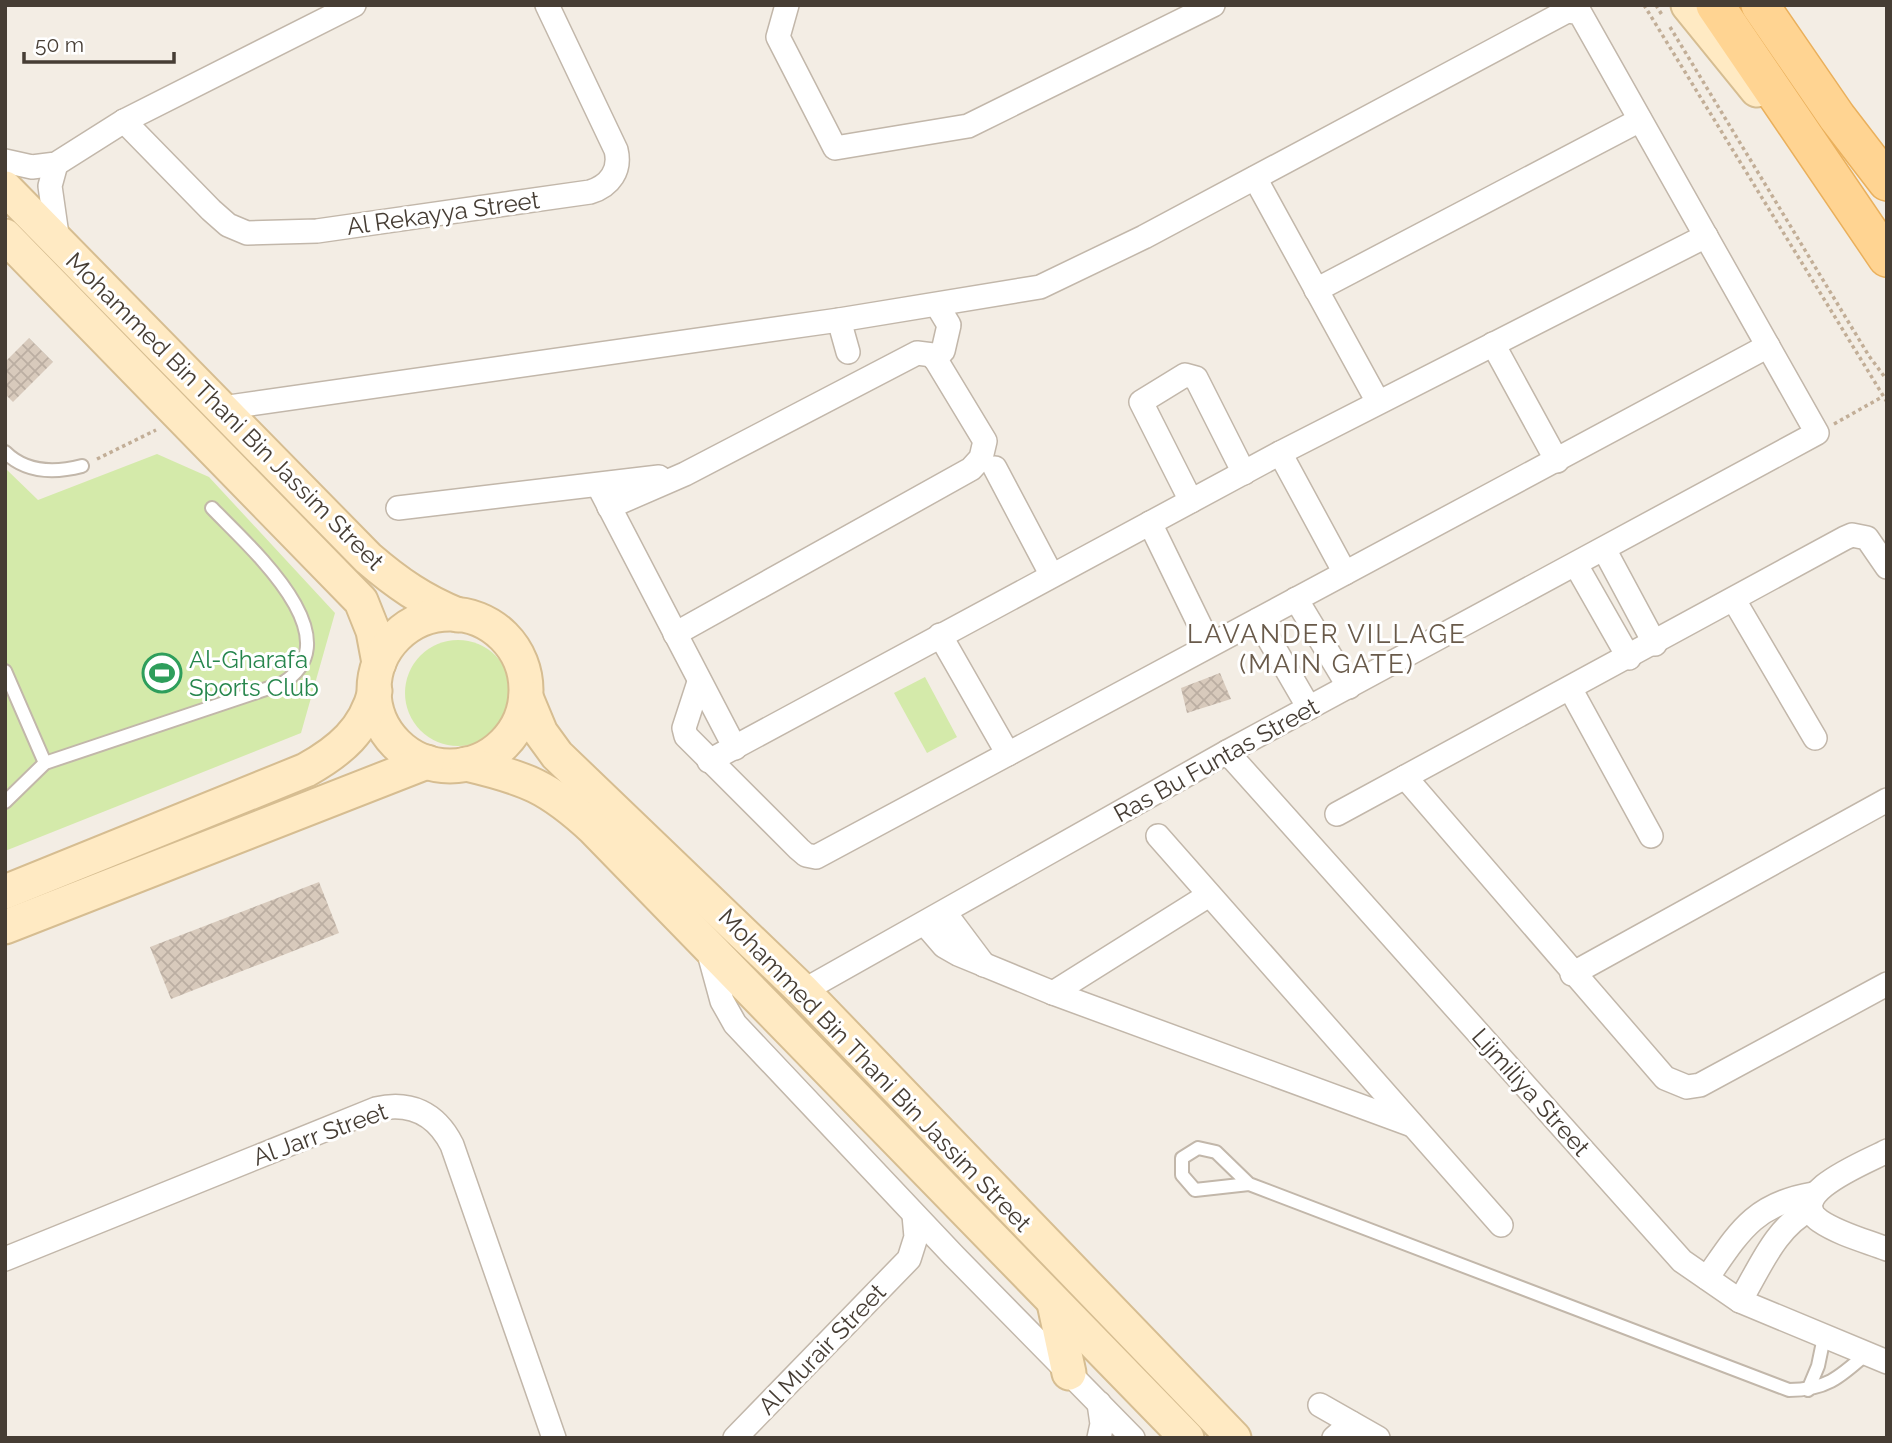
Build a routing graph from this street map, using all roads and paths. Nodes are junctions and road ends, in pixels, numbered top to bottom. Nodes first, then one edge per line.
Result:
1 (354, 5) edge
2 (547, 5) edge
3 (787, 5) edge
4 (1213, 5) edge
5 (1644, 5) edge
6 (1656, 5) edge
7 (1688, 5) edge
8 (1714, 5) edge
9 (1760, 5) edge
10 (1640, 120) junction
11 (124, 121) junction
12 (1811, 149) junction
13 (5, 161) edge
14 (56, 164) junction
15 (1255, 178) junction
16 (1887, 183) edge
17 (5, 188) edge
18 (5, 236) edge
19 (1706, 236) junction
20 (58, 242) junction
21 (1887, 258) edge
22 (1316, 290) junction
23 (937, 305) junction
24 (839, 320) junction
25 (1493, 344) junction
26 (1768, 346) junction
27 (848, 352) dead end
28 (934, 358) junction
29 (1887, 380) edge
30 (1882, 397) junction
31 (1378, 402) junction
32 (1887, 402) edge
33 (222, 408) junction
34 (183, 416) junction
35 (1817, 433) junction
36 (5, 452) edge
37 (1280, 453) junction
38 (1557, 461) junction
39 (82, 466) joint
40 (995, 468) dead end
41 (1244, 473) junction
42 (685, 474) junction
43 (598, 485) junction
44 (1191, 501) junction
45 (609, 507) junction
46 (212, 508) dead end
47 (398, 508) dead end
48 (1150, 523) junction
49 (1604, 549) junction
50 (1576, 565) junction
51 (1887, 567) edge
52 (1345, 573) junction
53 (1051, 574) junction
54 (1296, 599) junction
55 (1734, 600) junction
56 (458, 615) junction
57 (1258, 620) junction
58 (675, 634) junction
59 (940, 635) junction
60 (1655, 643) junction
61 (1209, 644) junction
62 (1629, 658) junction
63 (5, 671) edge
64 (377, 677) junction
65 (699, 682) junction
66 (1349, 687) junction
67 (1571, 690) junction
68 (526, 697) junction
69 (1309, 708) junction
70 (1815, 738) dead end
71 (735, 748) junction
72 (1227, 752) junction
73 (1009, 754) junction
74 (709, 761) junction
75 (427, 762) junction
76 (45, 763) junction
77 (466, 764) junction
78 (1405, 777) junction
79 (1887, 800) edge
80 (5, 802) edge
81 (1337, 814) dead end
82 (1158, 836) dead end
83 (1651, 836) dead end
84 (5, 892) edge
85 (1209, 895) junction
86 (945, 913) junction
87 (925, 924) junction
88 (5, 927) edge
89 (707, 946) junction
90 (984, 965) junction
91 (1572, 974) junction
92 (1887, 984) edge
93 (803, 991) junction
94 (1053, 993) junction
95 (1412, 1125) junction
96 (1887, 1151) edge
97 (1249, 1184) junction
98 (1812, 1202) junction
99 (915, 1215) junction
100 (1501, 1225) dead end
101 (1887, 1249) edge
102 (954, 1256) junction
103 (5, 1259) edge
104 (909, 1259) junction
105 (1707, 1278) junction
106 (1740, 1301) junction
107 (1054, 1303) junction
108 (1824, 1337) junction
109 (1876, 1358) edge
110 (1069, 1373) junction
111 (1808, 1390) junction
112 (1099, 1403) junction
113 (1320, 1405) dead end
114 (1343, 1431) edge
115 (1374, 1437) edge
116 (554, 1438) edge
117 (735, 1438) edge
118 (1099, 1438) edge
119 (1133, 1438) edge
120 (1187, 1438) edge
121 (1234, 1438) edge

1 - 11 street
2 - 11 street, Al Rekayya Street
3 - 4 street
5 - 30 path
6 - 29 path
7 - 12 main road
8 - 12 main road
9 - 16 main road
10 - 15 street
10 - 19 street
10 - 22 street
11 - 14 street
12 - 21 main road
13 - 14 street
14 - 20 street
15 - 22 street
15 - 23 street
17 - 20 main road, Mohammed Bin Thani Bin Jassim Street
18 - 34 main road, Mohammed Bin Thani Bin Jassim Street
19 - 25 street
19 - 26 street
20 - 33 main road, Mohammed Bin Thani Bin Jassim Street
22 - 31 street
23 - 24 street
23 - 28 street
24 - 27 street
24 - 33 street
25 - 31 street
25 - 38 street
26 - 35 street
26 - 38 street
28 - 42 street
28 - 58 street
30 - 32 path
30 - 35 path
31 - 37 street
33 - 56 main road, Mohammed Bin Thani Bin Jassim Street
34 - 39 path
34 - 64 main road, Mohammed Bin Thani Bin Jassim Street
35 - 49 street, Ras Bu Funtas Street
36 - 39 lane
37 - 41 street
37 - 52 street
38 - 52 street
40 - 53 street
41 - 44 street
41 - 44 street
42 - 43 street
42 - 45 street
43 - 45 street
43 - 47 street
44 - 48 street
45 - 58 street
46 - 76 lane
48 - 53 street
48 - 61 street
49 - 50 street, Ras Bu Funtas Street
49 - 60 street
50 - 62 street
50 - 66 street, Ras Bu Funtas Street
51 - 55 street
52 - 54 street
53 - 59 street
54 - 57 street
54 - 66 street
55 - 60 street
55 - 70 street
56 - 64 main road
56 - 68 main road
57 - 61 street
57 - 69 street
58 - 65 street
59 - 71 street
59 - 73 street
60 - 62 street
61 - 73 street
62 - 67 street
63 - 76 lane
64 - 75 main road
64 - 84 main road
65 - 71 street
65 - 74 street
66 - 69 street, Ras Bu Funtas Street
67 - 78 street
67 - 83 street
68 - 77 main road
68 - 93 main road, Mohammed Bin Thani Bin Jassim Street
69 - 72 street, Ras Bu Funtas Street
71 - 74 street
72 - 86 street, Ras Bu Funtas Street
72 - 105 street, Lijmiliya Street
73 - 74 street
75 - 77 main road
75 - 88 main road
76 - 80 lane
77 - 89 main road, Mohammed Bin Thani Bin Jassim Street
78 - 81 street
78 - 91 street
79 - 91 street
82 - 85 street
85 - 94 street
85 - 95 street
86 - 87 street, Ras Bu Funtas Street
86 - 90 street
87 - 90 street
87 - 93 street, Ras Bu Funtas Street
89 - 99 street, Mohammed Bin Thani Bin Jassim Street
89 - 107 main road, Mohammed Bin Thani Bin Jassim Street
90 - 94 street
91 - 92 street
93 - 121 main road, Mohammed Bin Thani Bin Jassim Street
94 - 95 street
95 - 100 street
96 - 98 street
97 - 97 lane
97 - 111 lane
98 - 101 street
98 - 105 street
98 - 106 street
99 - 102 street, Mohammed Bin Thani Bin Jassim Street
99 - 104 street
102 - 104 street
102 - 110 street, Mohammed Bin Thani Bin Jassim Street
103 - 116 street, Al Jarr Street
104 - 117 street, Al Murair Street
105 - 106 street, Lijmiliya Street
106 - 108 street, Lijmiliya Street
107 - 110 main road
107 - 120 main road, Mohammed Bin Thani Bin Jassim Street
108 - 109 street, Lijmiliya Street
108 - 111 lane
109 - 111 lane
110 - 112 street, Mohammed Bin Thani Bin Jassim Street
112 - 118 street
112 - 119 street, Mohammed Bin Thani Bin Jassim Street
113 - 114 street
114 - 115 street

